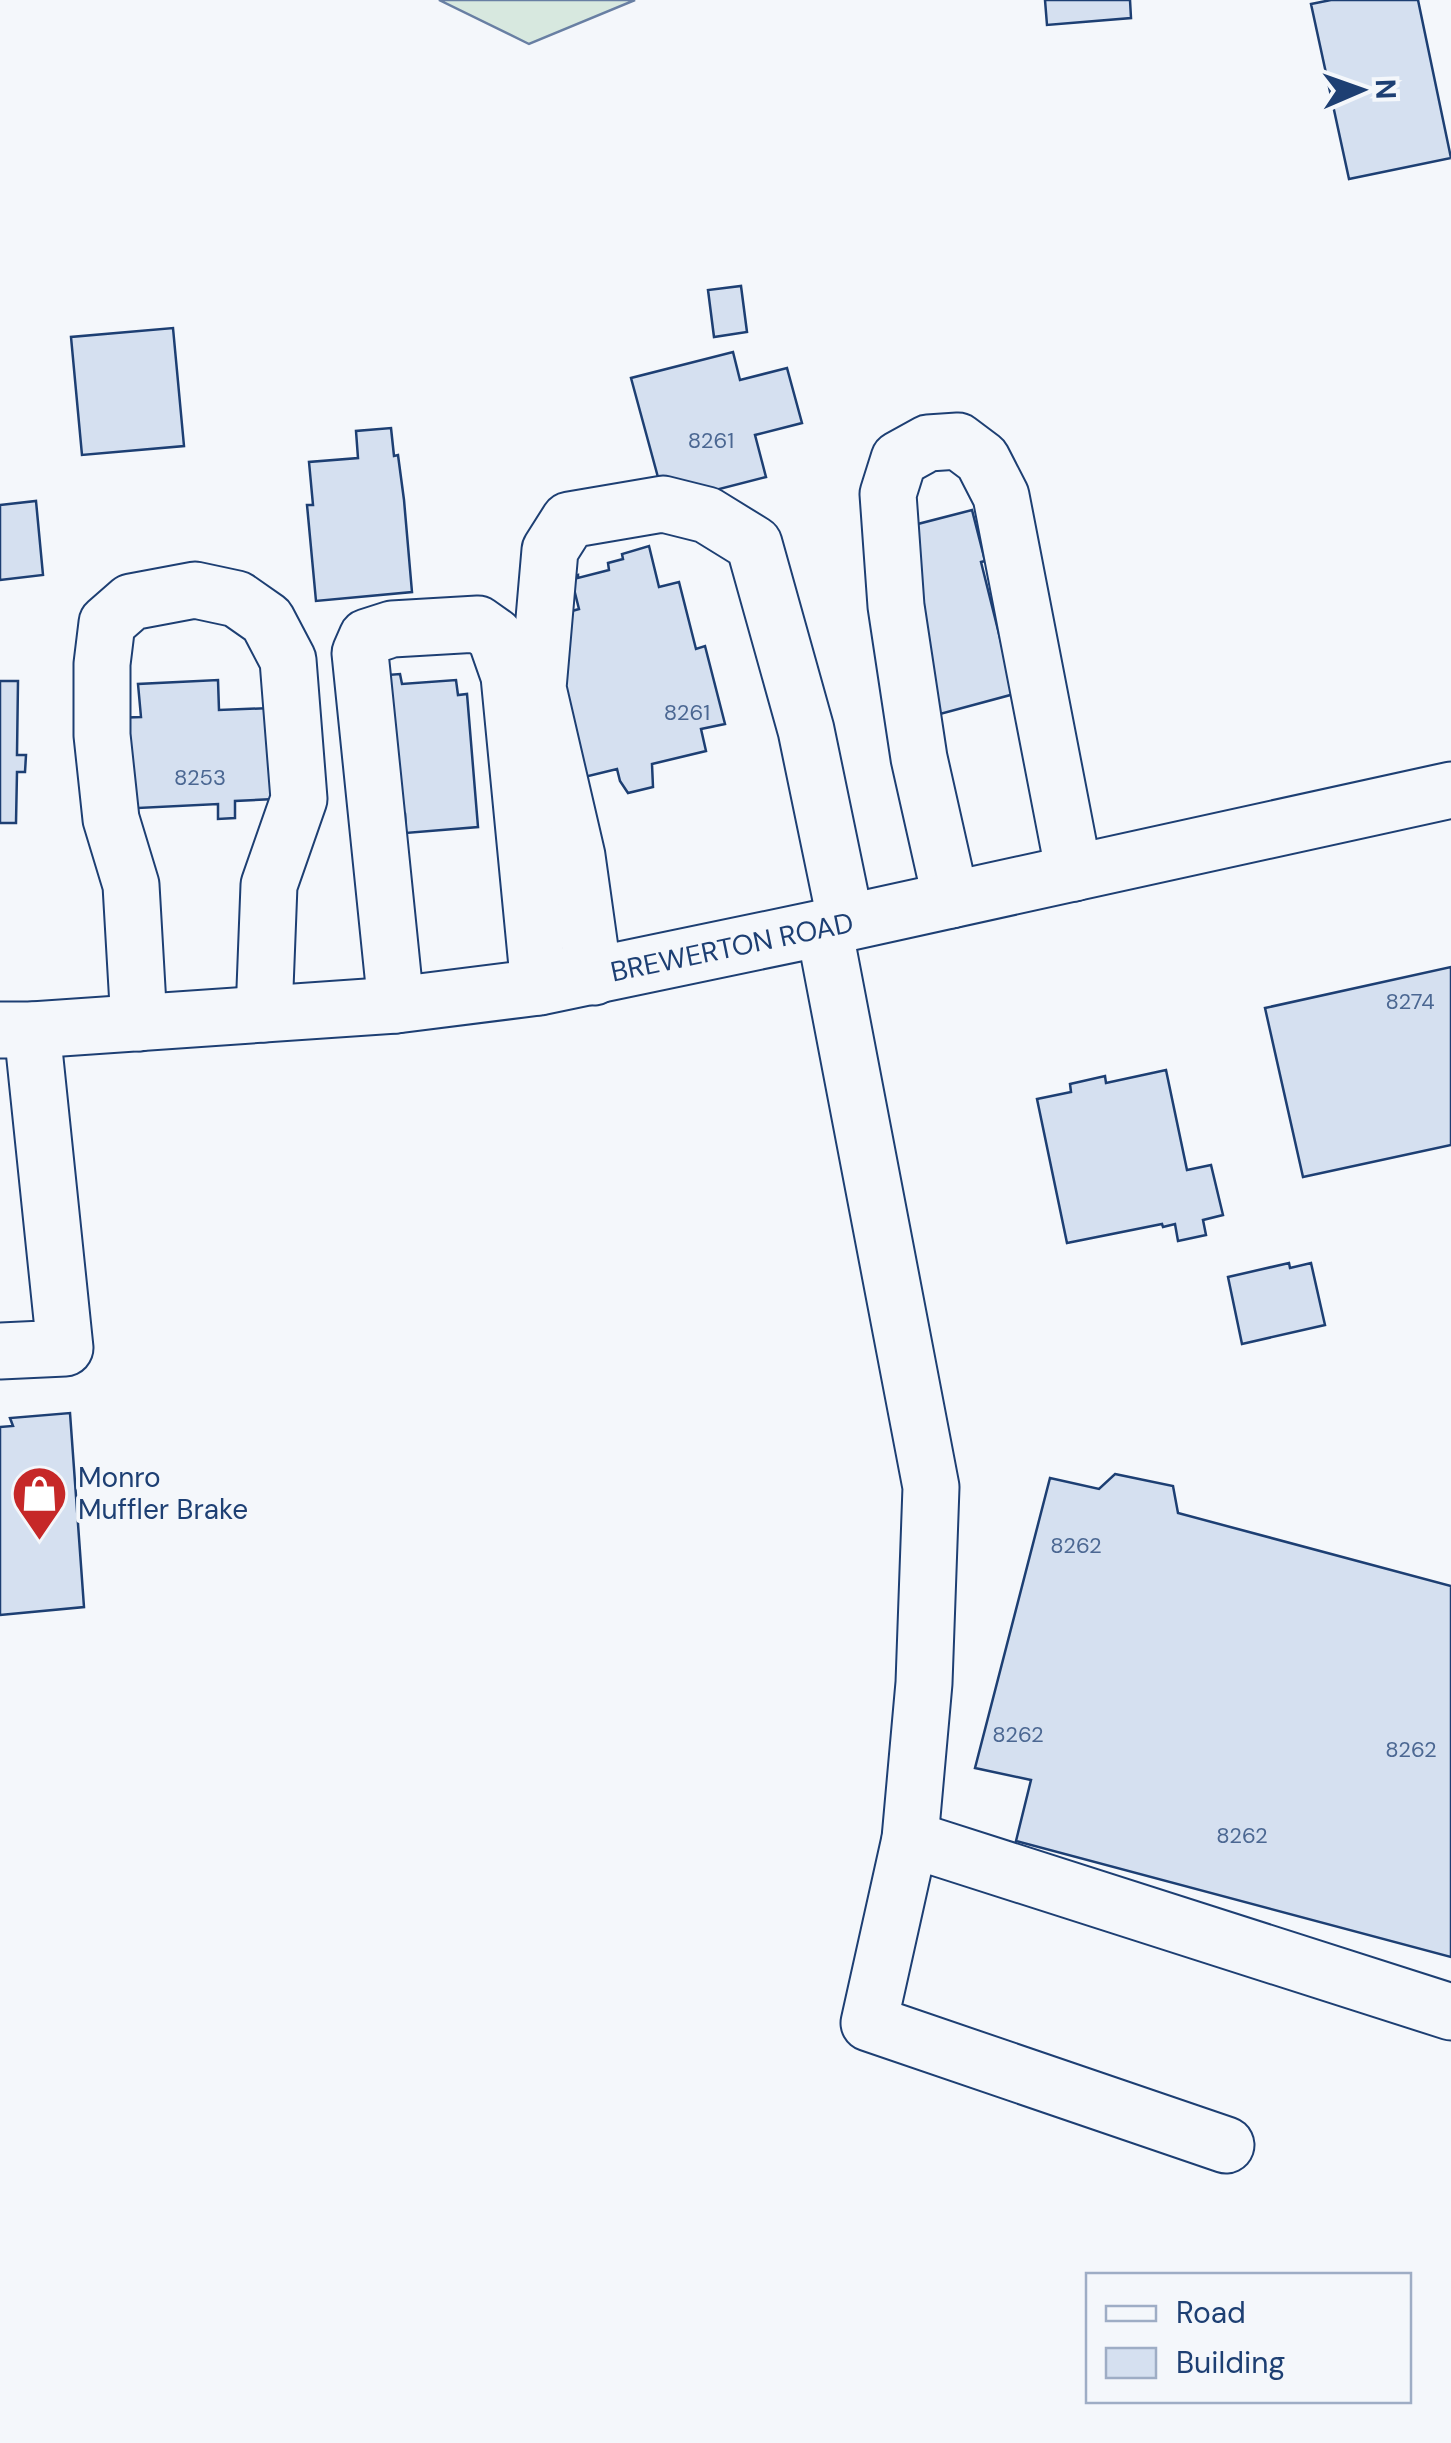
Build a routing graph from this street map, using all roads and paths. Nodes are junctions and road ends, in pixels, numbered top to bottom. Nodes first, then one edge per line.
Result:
1 (1451, 790) edge
2 (1074, 873) junction
3 (950, 900) junction
4 (835, 926) junction
5 (594, 977) junction
6 (539, 987) junction
7 (396, 1005) junction
8 (264, 1014) junction
9 (139, 1023) junction
10 (16, 1030) edge
11 (0, 1351) edge
12 (910, 1839) junction
13 (1451, 2012) edge
14 (1226, 2146) dead end

1 - 2 main road, BREWERTON ROAD
2 - 3 main road, BREWERTON ROAD
2 - 3 main road
3 - 4 main road, BREWERTON ROAD
4 - 5 main road, BREWERTON ROAD
4 - 5 main road
4 - 12 main road
5 - 6 main road, BREWERTON ROAD
6 - 7 main road, BREWERTON ROAD
6 - 7 main road
7 - 8 main road, BREWERTON ROAD
8 - 9 main road, BREWERTON ROAD
8 - 9 main road
9 - 10 main road, BREWERTON ROAD
10 - 11 main road
12 - 13 main road
12 - 14 main road

